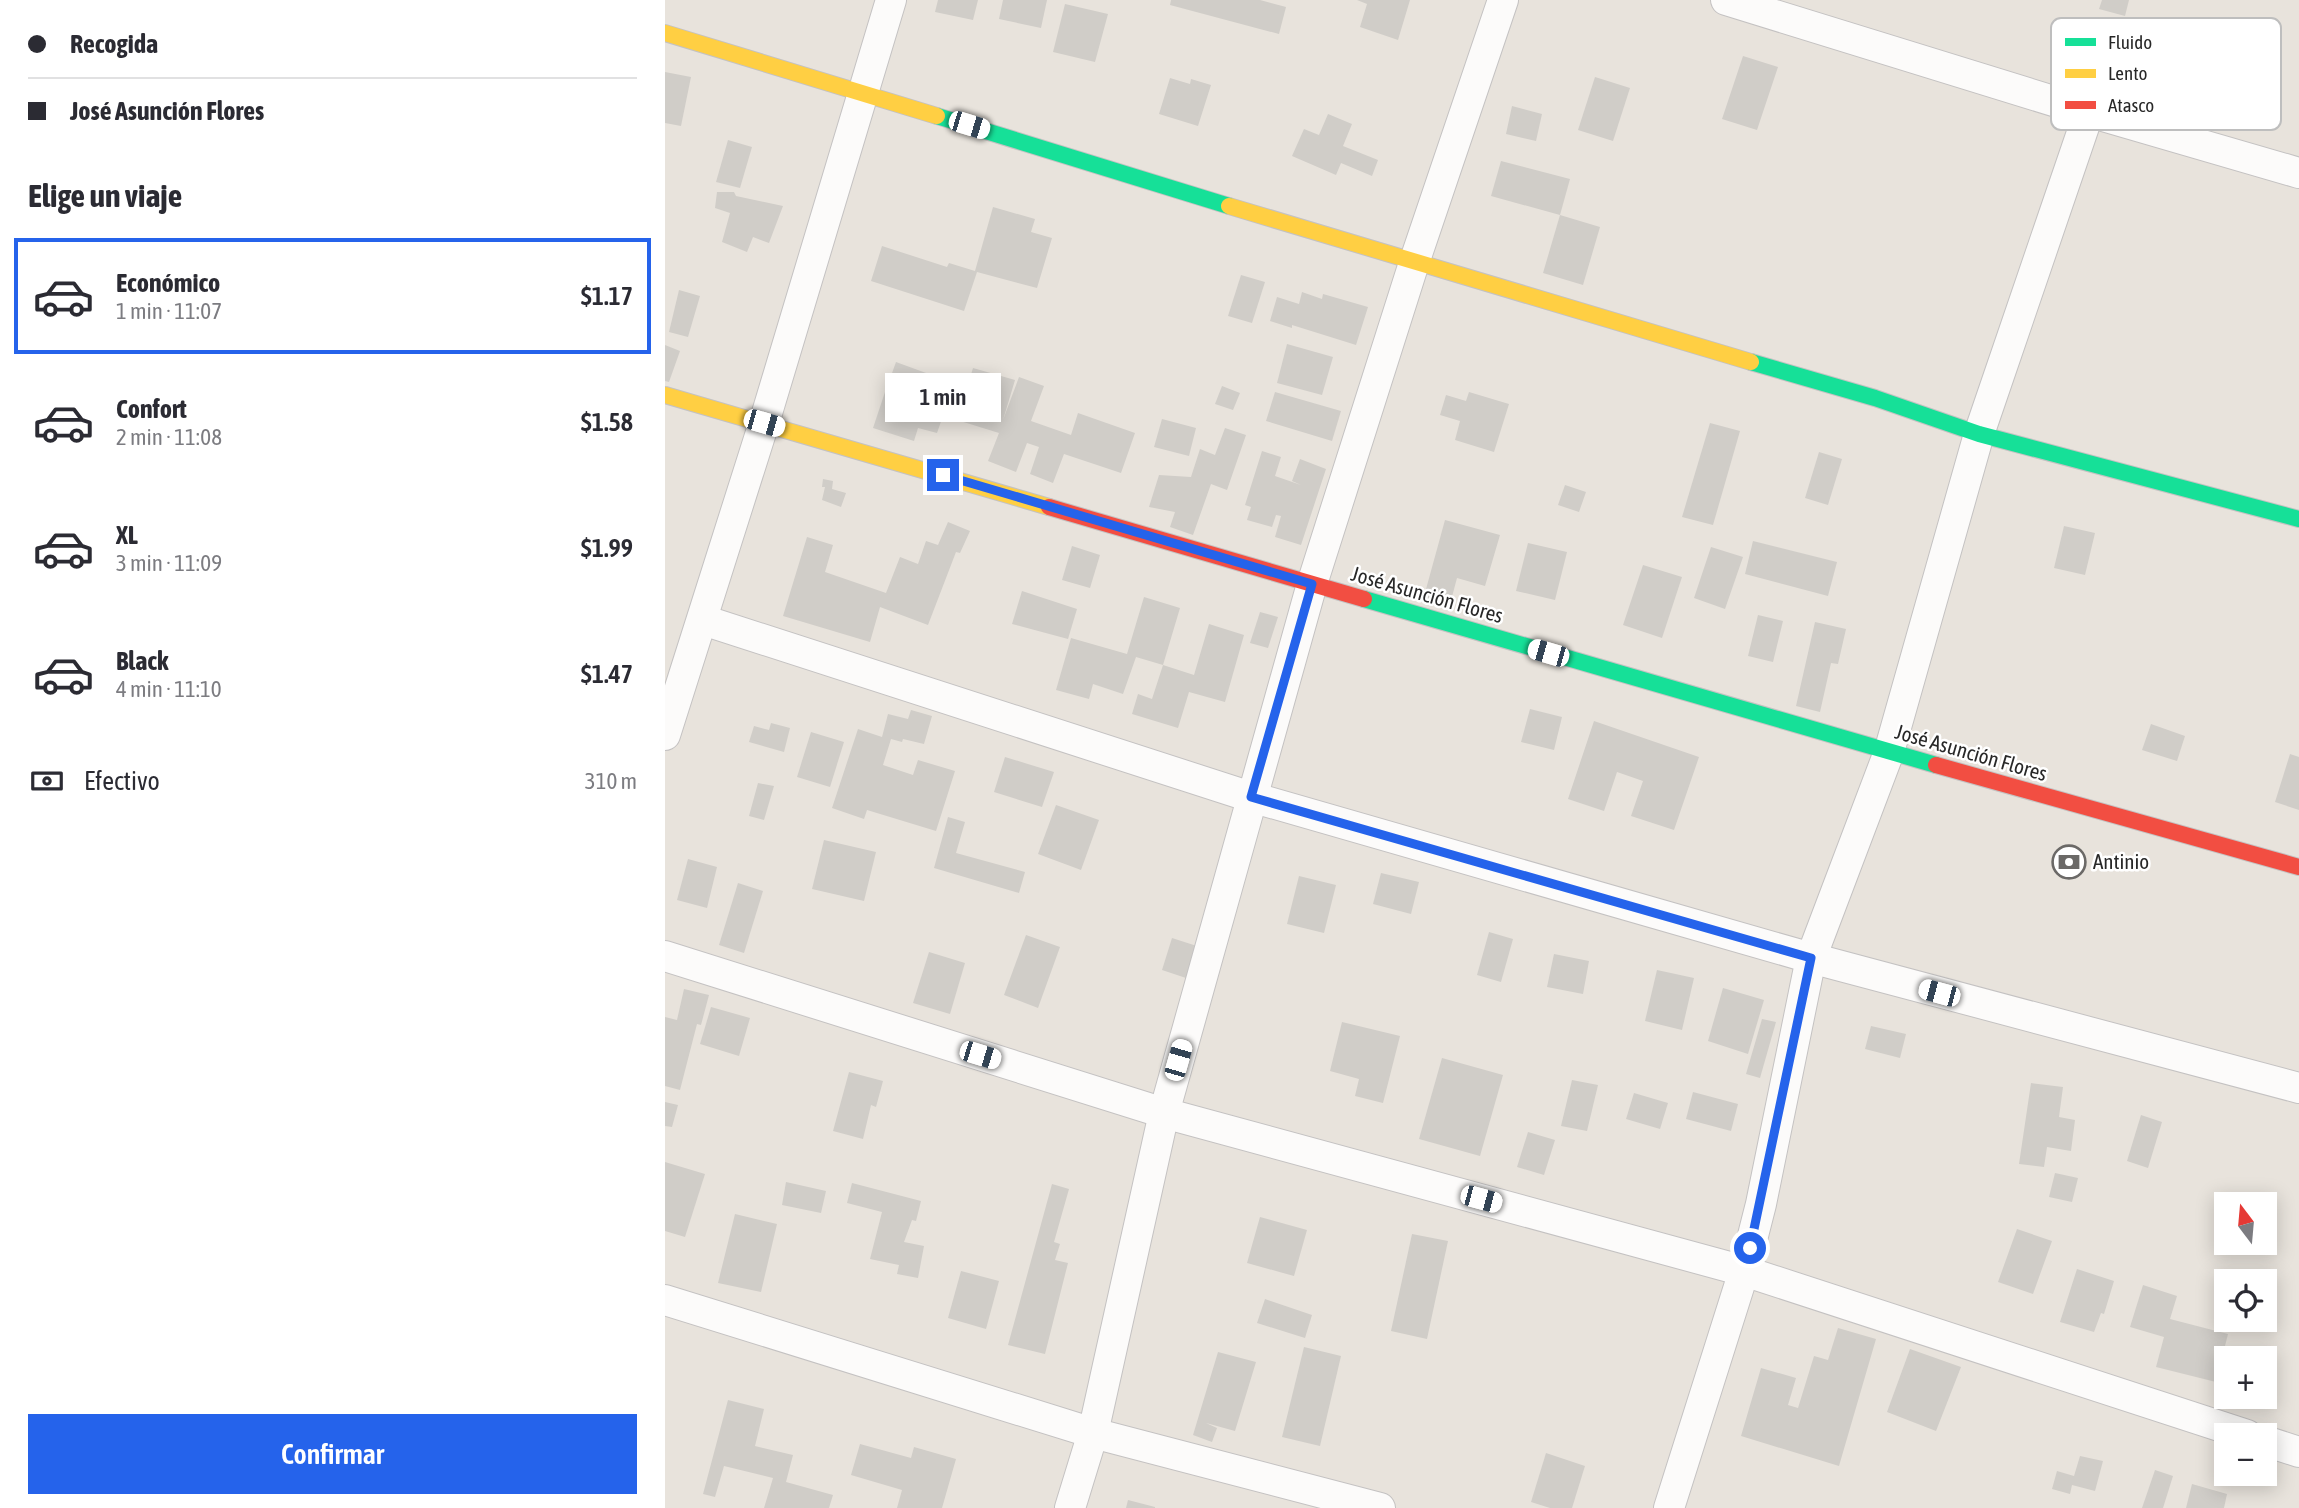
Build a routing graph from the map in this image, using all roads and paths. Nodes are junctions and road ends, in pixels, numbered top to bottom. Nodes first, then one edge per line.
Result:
1 (891, 0) edge
2 (1503, 0) edge
3 (1727, 0) edge
4 (665, 33) edge
5 (864, 92) junction
6 (2051, 100) edge
7 (2083, 130) edge
8 (2151, 130) edge
9 (2299, 173) edge
10 (1414, 263) junction
11 (665, 395) edge
12 (764, 423) junction
13 (1979, 434) junction
14 (2299, 519) edge
15 (1312, 584) junction
16 (703, 620) junction
17 (665, 734) edge
18 (1889, 752) junction
19 (1251, 797) junction
20 (2299, 867) edge
21 (665, 956) edge
22 (1811, 958) junction
23 (2299, 1088) edge
24 (1164, 1113) junction
25 (1745, 1270) junction
26 (665, 1300) edge
27 (2214, 1424) edge
28 (1093, 1433) junction
29 (2277, 1445) edge
30 (2299, 1452) edge
31 (1070, 1508) edge
32 (1380, 1508) edge
33 (1669, 1508) edge

1 - 5 street
2 - 10 street
3 - 6 street
4 - 5 street
5 - 10 street
5 - 12 street
7 - 13 street
8 - 9 street
10 - 13 street
10 - 15 street
11 - 12 street, José Asunción Flores
12 - 15 street, José Asunción Flores
12 - 16 street
13 - 14 street
13 - 18 street
15 - 18 street, José Asunción Flores
15 - 19 street
16 - 17 street
16 - 19 street
18 - 20 street, José Asunción Flores
18 - 22 street
19 - 22 street
19 - 24 street
21 - 24 street
22 - 23 street
22 - 25 street
24 - 25 street
24 - 28 street
25 - 27 street
25 - 33 street
26 - 28 street
28 - 31 street
28 - 32 street
29 - 30 street

